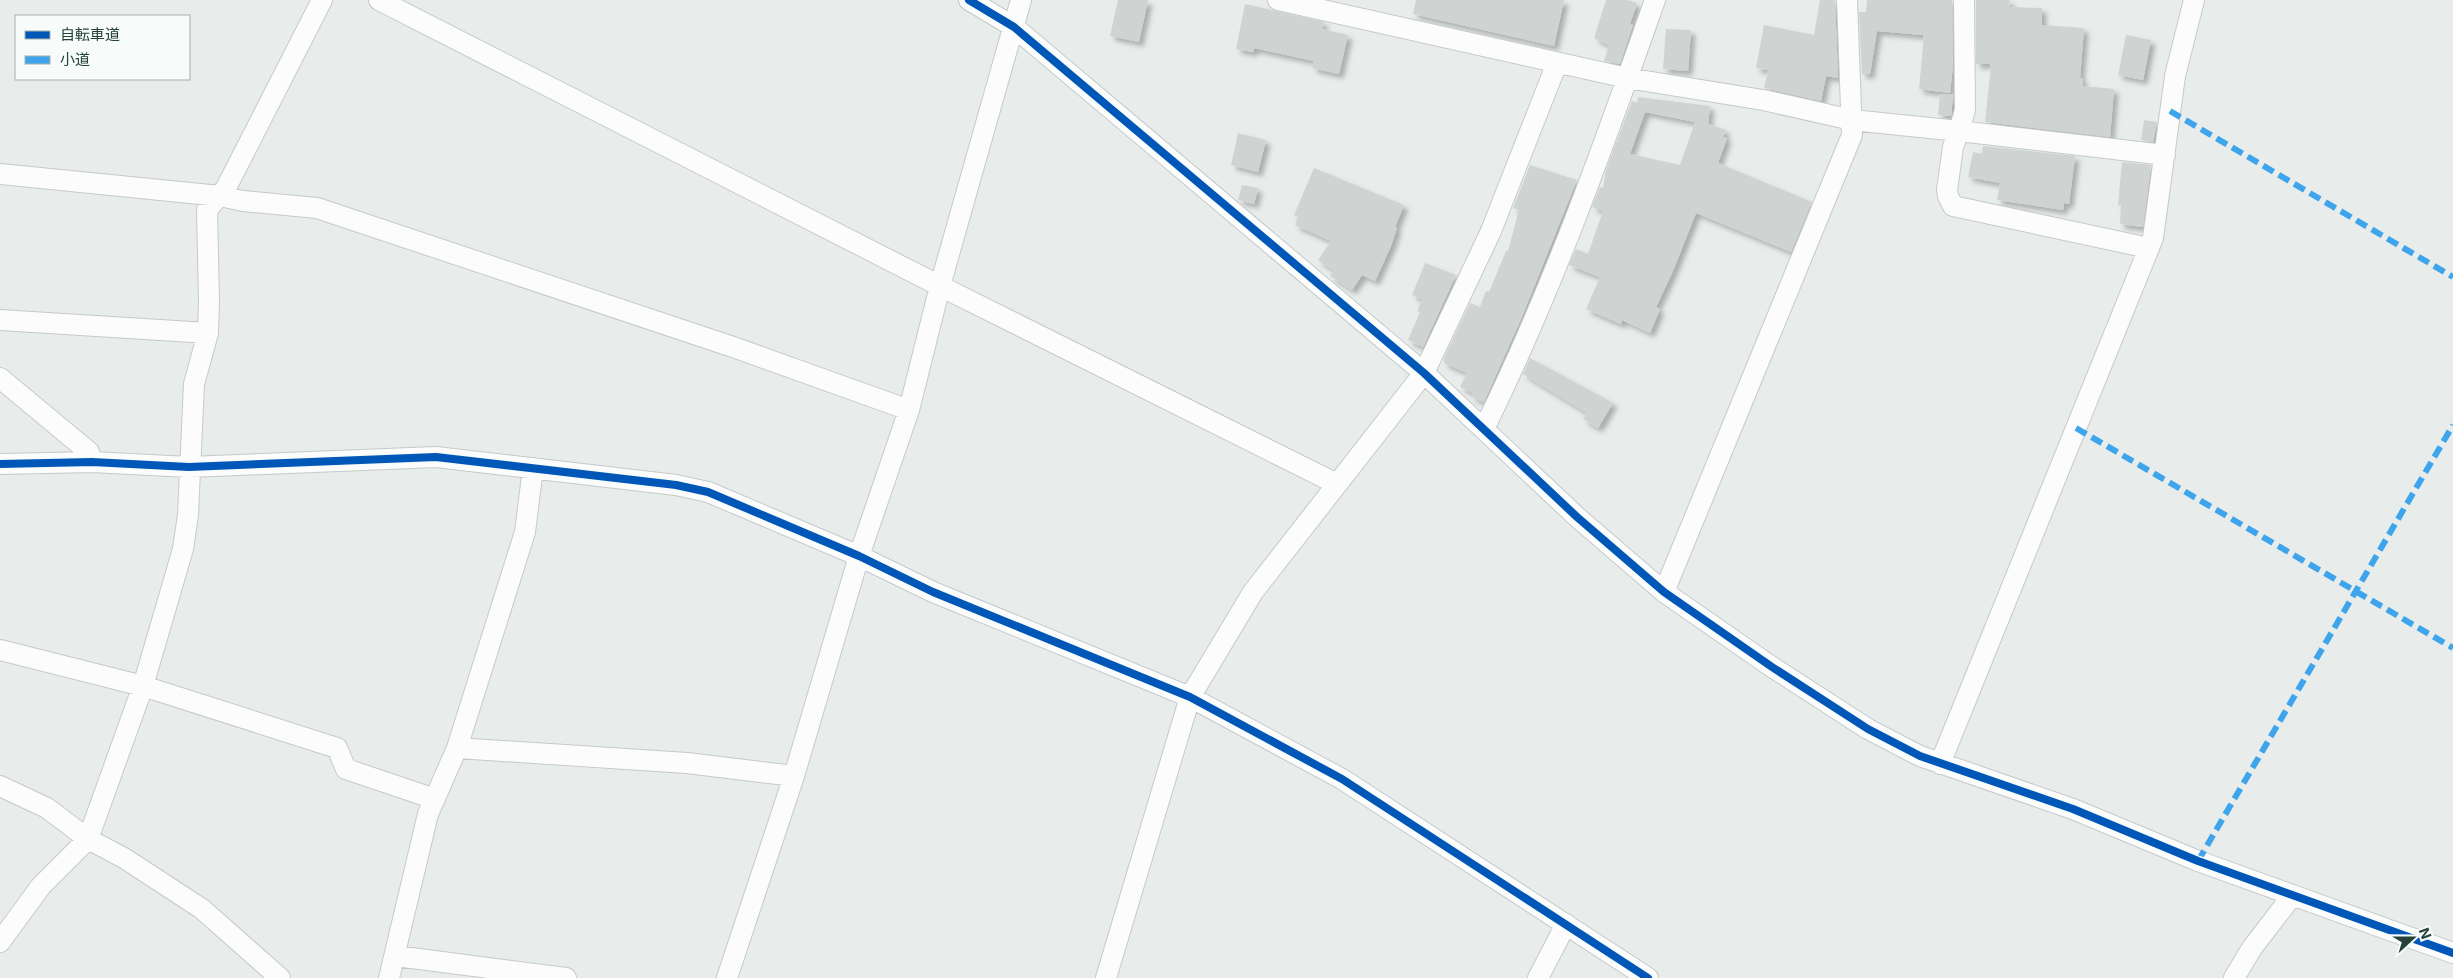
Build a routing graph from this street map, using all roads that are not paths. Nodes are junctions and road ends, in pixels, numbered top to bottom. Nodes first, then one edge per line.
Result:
1 (322, 0) edge
2 (379, 0) edge
3 (969, 0) edge
4 (1021, 0) edge
5 (1654, 0) edge
6 (1847, 0) edge
7 (1964, 0) edge
8 (2194, 0) edge
9 (1291, 1) edge
10 (1014, 27) junction
11 (1557, 63) junction
12 (1627, 78) junction
13 (1852, 120) junction
14 (1959, 131) junction
15 (2165, 155) junction
16 (0, 174) edge
17 (220, 196) junction
18 (2149, 248) junction
19 (940, 286) junction
20 (0, 320) edge
21 (208, 333) junction
22 (1424, 373) junction
23 (0, 378) edge
24 (909, 410) junction
25 (1484, 429) junction
26 (92, 462) junction
27 (0, 464) edge
28 (189, 467) junction
29 (533, 468) junction
30 (1337, 484) junction
31 (859, 556) junction
32 (1664, 592) junction
33 (0, 650) edge
34 (143, 686) junction
35 (1190, 697) junction
36 (457, 748) junction
37 (1940, 764) junction
38 (794, 776) junction
39 (0, 786) edge
40 (435, 799) junction
41 (88, 839) junction
42 (2292, 896) junction
43 (1566, 924) junction
44 (0, 942) edge
45 (2453, 953) edge
46 (396, 956) junction
47 (280, 978) edge
48 (389, 978) edge
49 (566, 978) edge
50 (727, 978) edge
51 (1106, 978) edge
52 (1538, 978) edge
53 (1648, 978) edge
54 (2234, 978) edge

1 - 17 street
2 - 19 street
3 - 10 street
4 - 10 street
5 - 12 street
6 - 13 street
7 - 14 street
8 - 15 street
9 - 11 street
10 - 19 street
10 - 22 street
11 - 12 street
11 - 22 street
12 - 13 street
12 - 25 street
13 - 14 street
13 - 32 street
14 - 15 street
14 - 18 street
15 - 18 street
16 - 17 street
17 - 21 street
17 - 24 street
18 - 37 street
19 - 24 street
19 - 30 street
20 - 21 street
21 - 28 street
22 - 25 street
22 - 30 street
23 - 26 street
24 - 31 street
25 - 32 street
26 - 27 street
26 - 28 street
28 - 29 street
28 - 34 street
29 - 31 street
29 - 36 street
30 - 35 street
31 - 35 street
31 - 38 street
32 - 37 street
33 - 34 street
34 - 40 street
34 - 41 street
35 - 43 street
35 - 51 street
36 - 38 street
36 - 40 street
37 - 42 street
38 - 50 street
39 - 41 street
40 - 46 street
41 - 44 street
41 - 47 street
42 - 45 street
42 - 54 street
43 - 52 street
43 - 53 street
46 - 48 street
46 - 49 street

